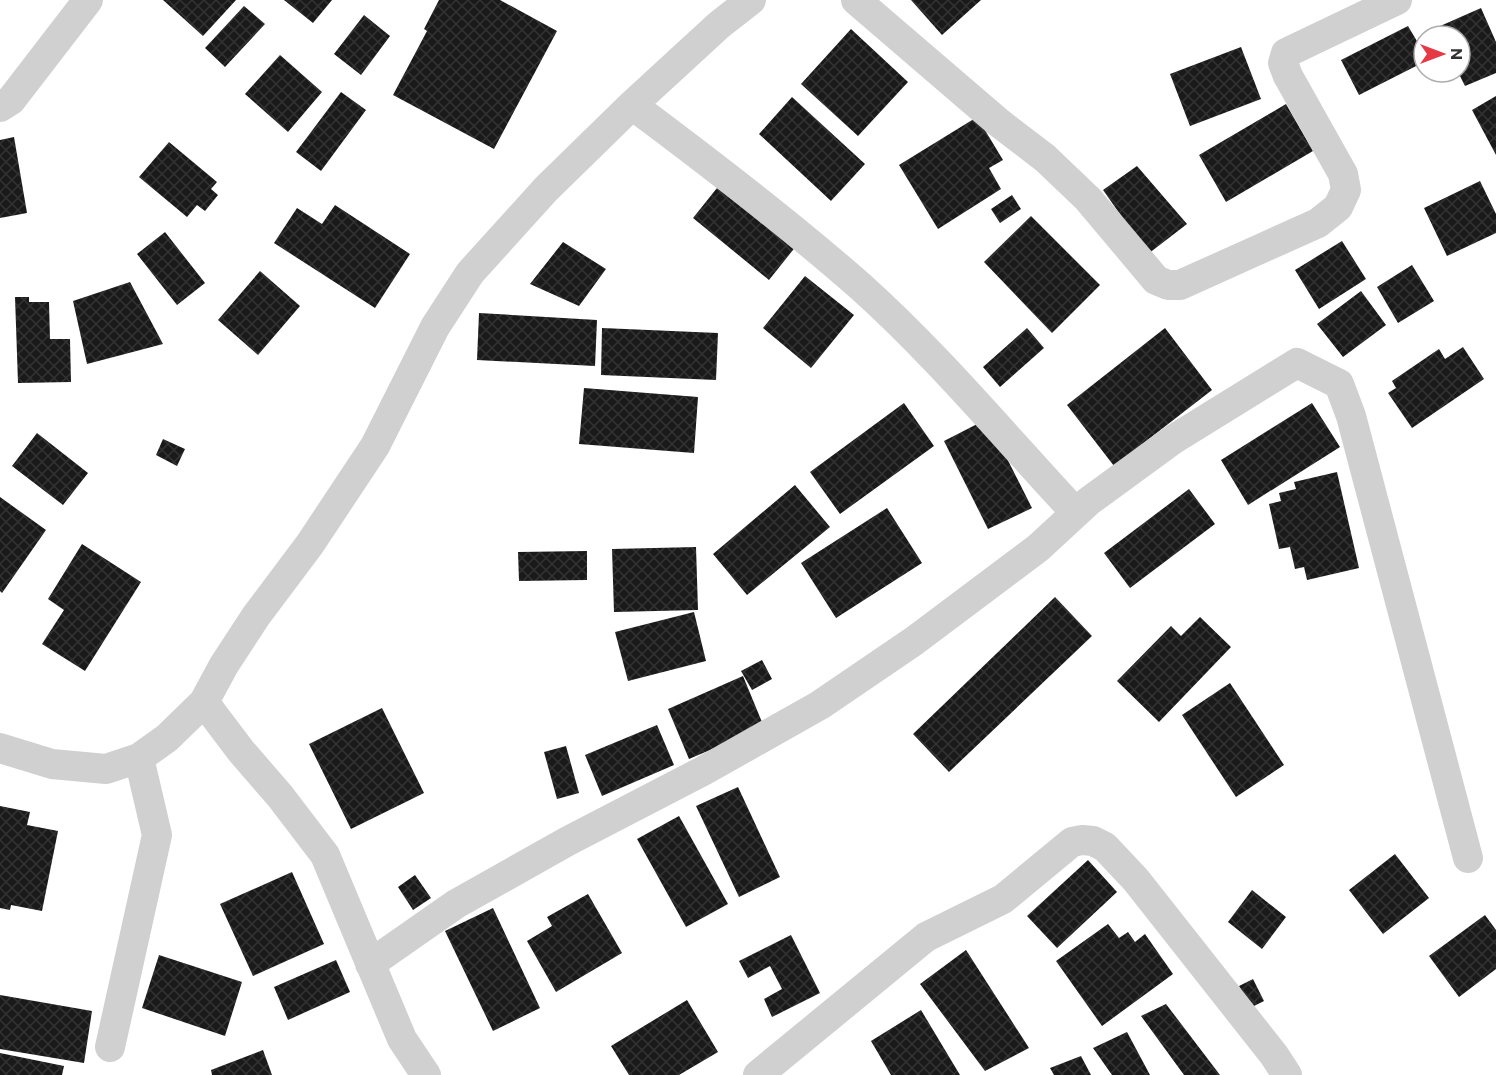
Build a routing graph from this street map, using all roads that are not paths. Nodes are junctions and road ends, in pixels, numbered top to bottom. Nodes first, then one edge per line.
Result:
1 (88, 0) edge
2 (751, 0) edge
3 (856, 0) edge
4 (1397, 0) edge
5 (632, 105) junction
6 (0, 107) edge
7 (1076, 513) junction
8 (204, 702) junction
9 (0, 748) edge
10 (139, 758) junction
11 (1468, 858) dead end
12 (370, 964) junction
13 (110, 1047) dead end
14 (426, 1075) edge
15 (758, 1075) edge
16 (1287, 1075) edge

1 - 6 street
2 - 5 street
3 - 4 street
5 - 7 street
5 - 8 street
7 - 11 street
7 - 12 street
8 - 10 street
8 - 12 street
9 - 10 street
10 - 13 street
12 - 14 street
15 - 16 street

